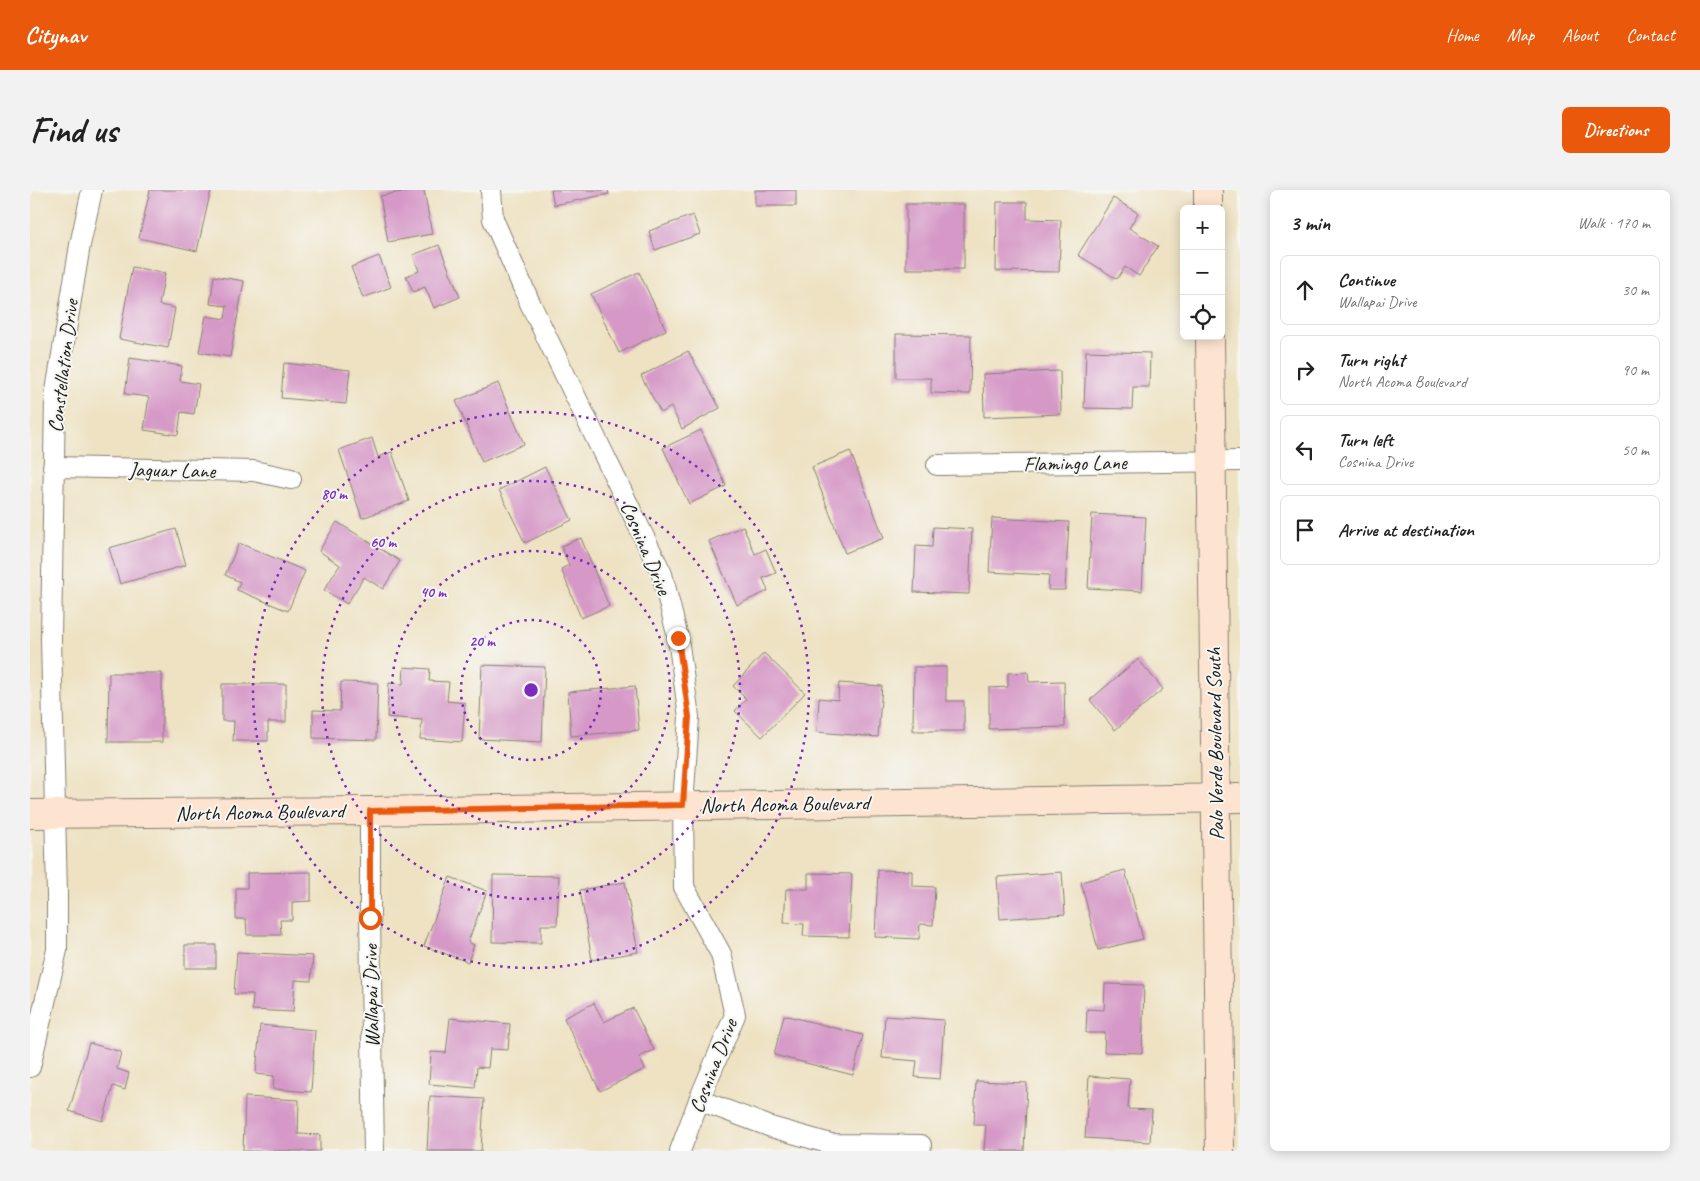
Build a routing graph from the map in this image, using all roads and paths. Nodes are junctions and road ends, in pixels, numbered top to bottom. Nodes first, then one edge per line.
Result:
1 (92, 190) edge
2 (491, 190) edge
3 (1208, 190) edge
4 (1208, 205) edge
5 (1210, 340) edge
6 (1212, 461) junction
7 (1240, 461) edge
8 (937, 465) dead end
9 (53, 467) junction
10 (290, 478) dead end
11 (1228, 798) edge
12 (683, 805) junction
13 (370, 811) junction
14 (42, 814) edge
15 (30, 1068) edge
16 (699, 1100) junction
17 (921, 1145) dead end
18 (374, 1151) edge
19 (680, 1151) edge
20 (1220, 1151) edge

1 - 9 street, Constellation Drive
2 - 12 street, Cosnina Drive
3 - 4 main road
5 - 6 main road, Palo Verde Boulevard South
6 - 7 street, Flamingo Lane
6 - 8 street, Flamingo Lane
6 - 11 main road, Palo Verde Boulevard South
9 - 10 street, Jaguar Lane
9 - 14 street, Constellation Drive
11 - 12 main road, North Acoma Boulevard
11 - 20 main road, Palo Verde Boulevard South
12 - 13 main road, North Acoma Boulevard
12 - 16 street, Cosnina Drive
13 - 14 main road, North Acoma Boulevard
13 - 18 street, Wallapai Drive
14 - 15 street, Constellation Drive
16 - 17 street
16 - 19 street, Cosnina Drive

